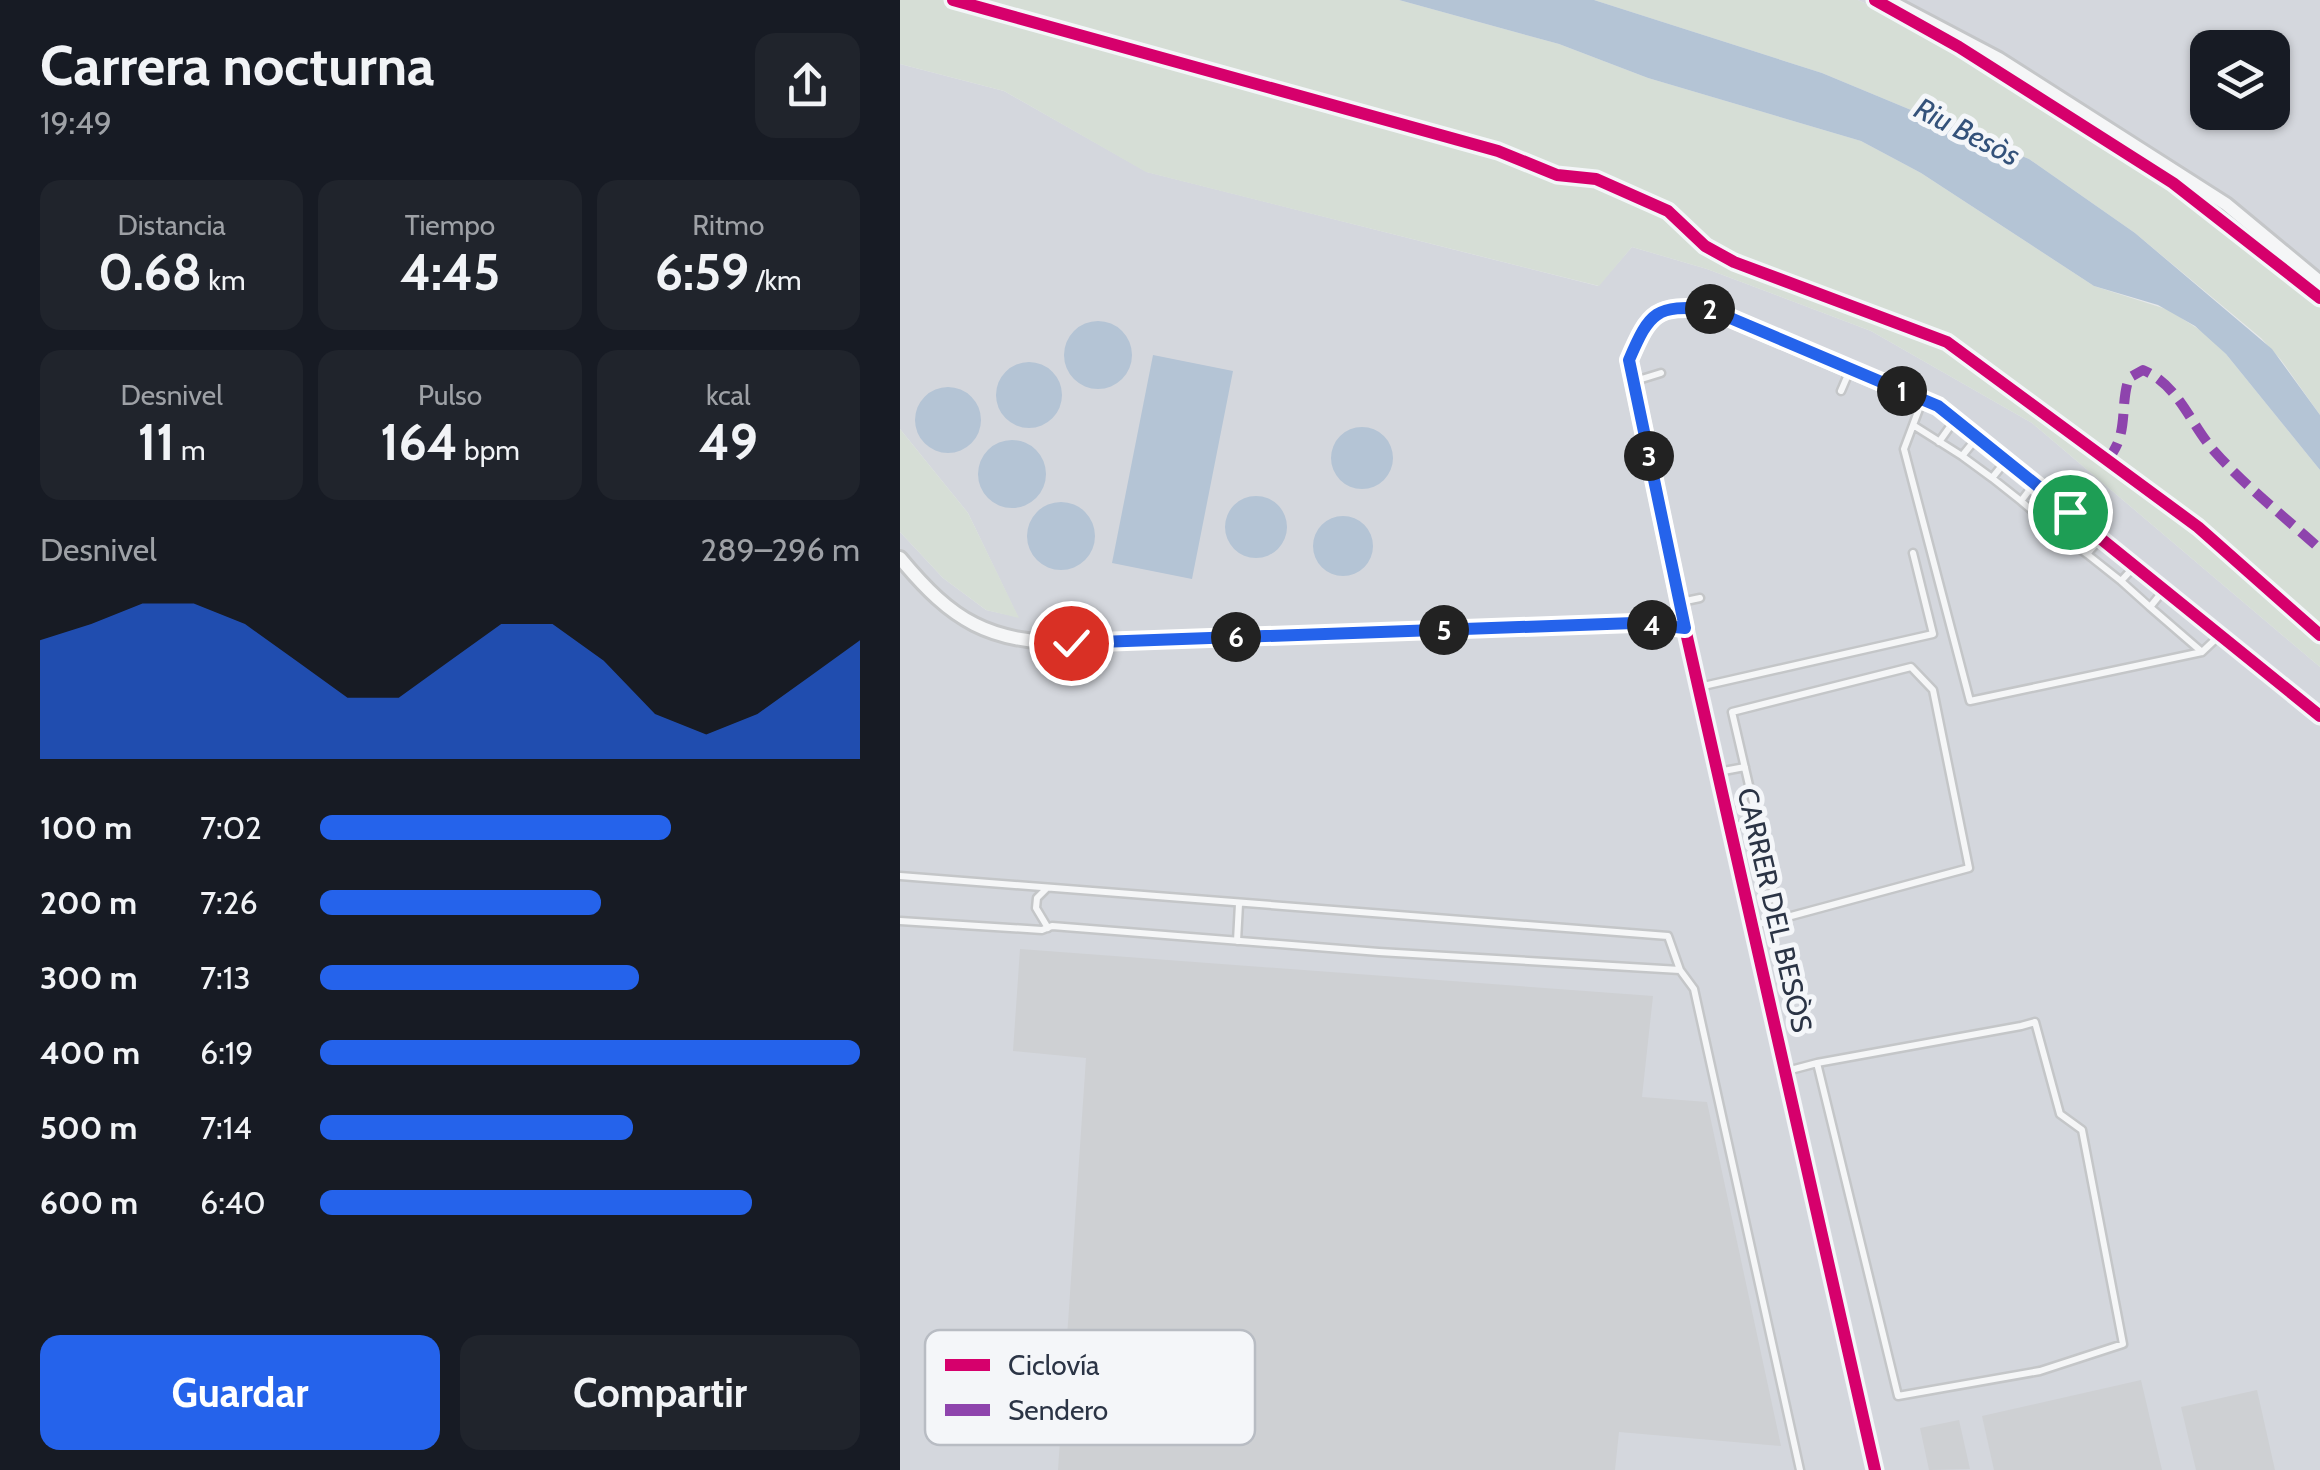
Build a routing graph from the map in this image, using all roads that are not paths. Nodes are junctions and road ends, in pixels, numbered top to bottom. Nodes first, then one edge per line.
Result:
1 (1887, 0) edge
2 (2320, 282) edge
3 (1850, 369) junction
4 (1661, 373) dead end
5 (1634, 381) junction
6 (1841, 391) dead end
7 (1922, 400) junction
8 (1954, 420) junction
9 (1913, 425) junction
10 (1976, 437) junction
11 (1939, 442) junction
12 (1962, 456) junction
13 (2006, 461) junction
14 (1992, 478) junction
15 (2034, 484) junction
16 (2021, 501) junction
17 (2070, 512) junction
18 (2054, 530) junction
19 (2101, 538) junction
20 (1914, 553) dead end
21 (2087, 554) junction
22 (900, 558) edge
23 (2136, 565) junction
24 (2121, 582) junction
25 (2165, 589) junction
26 (1698, 599) dead end
27 (1680, 602) junction
28 (2150, 606) junction
29 (1685, 628) junction
30 (2221, 634) junction
31 (2202, 652) junction
32 (1699, 687) junction
33 (2320, 716) edge
34 (1745, 767) junction
35 (1718, 772) junction
36 (1757, 820) junction
37 (1730, 828) junction
38 (900, 876) edge
39 (1046, 888) junction
40 (1239, 904) junction
41 (1780, 919) junction
42 (900, 921) edge
43 (1752, 926) junction
44 (1048, 928) junction
45 (1237, 941) junction
46 (1680, 970) junction
47 (1818, 1064) junction
48 (1785, 1072) junction
49 (1800, 1470) edge
50 (1875, 1470) edge

1 - 2 street
3 - 5 street, CARRER DEL BESÒS
3 - 6 lane
3 - 7 street
4 - 5 lane
5 - 27 street, CARRER DEL BESÒS
7 - 8 street
7 - 9 lane
8 - 10 street
8 - 11 lane
9 - 11 lane
9 - 31 lane
10 - 12 lane
10 - 13 street
11 - 12 lane
12 - 14 lane
13 - 14 lane
13 - 15 street
14 - 16 lane
15 - 16 lane
15 - 17 street
16 - 18 lane
17 - 18 lane
17 - 19 street
18 - 21 lane
19 - 21 lane
19 - 23 street
20 - 32 lane
21 - 24 lane
22 - 29 street
23 - 24 lane
23 - 25 street
24 - 28 lane
25 - 28 lane
25 - 30 street
26 - 27 lane
27 - 29 street, CARRER DEL BESÒS
28 - 31 lane
29 - 32 street, CARRER DEL BESÒS
30 - 31 lane
30 - 33 street
32 - 35 street, CARRER DEL BESÒS
34 - 35 lane
34 - 36 lane
34 - 41 lane
35 - 37 street, CARRER DEL BESÒS
36 - 37 lane
36 - 41 lane
37 - 43 street, CARRER DEL BESÒS
38 - 39 lane
39 - 40 lane
39 - 44 lane
40 - 45 lane
40 - 46 lane
41 - 43 lane
42 - 44 lane
43 - 48 street, CARRER DEL BESÒS
44 - 45 lane
45 - 46 lane
46 - 49 lane
47 - 47 lane
47 - 48 lane
48 - 50 street, CARRER DEL BESÒS

